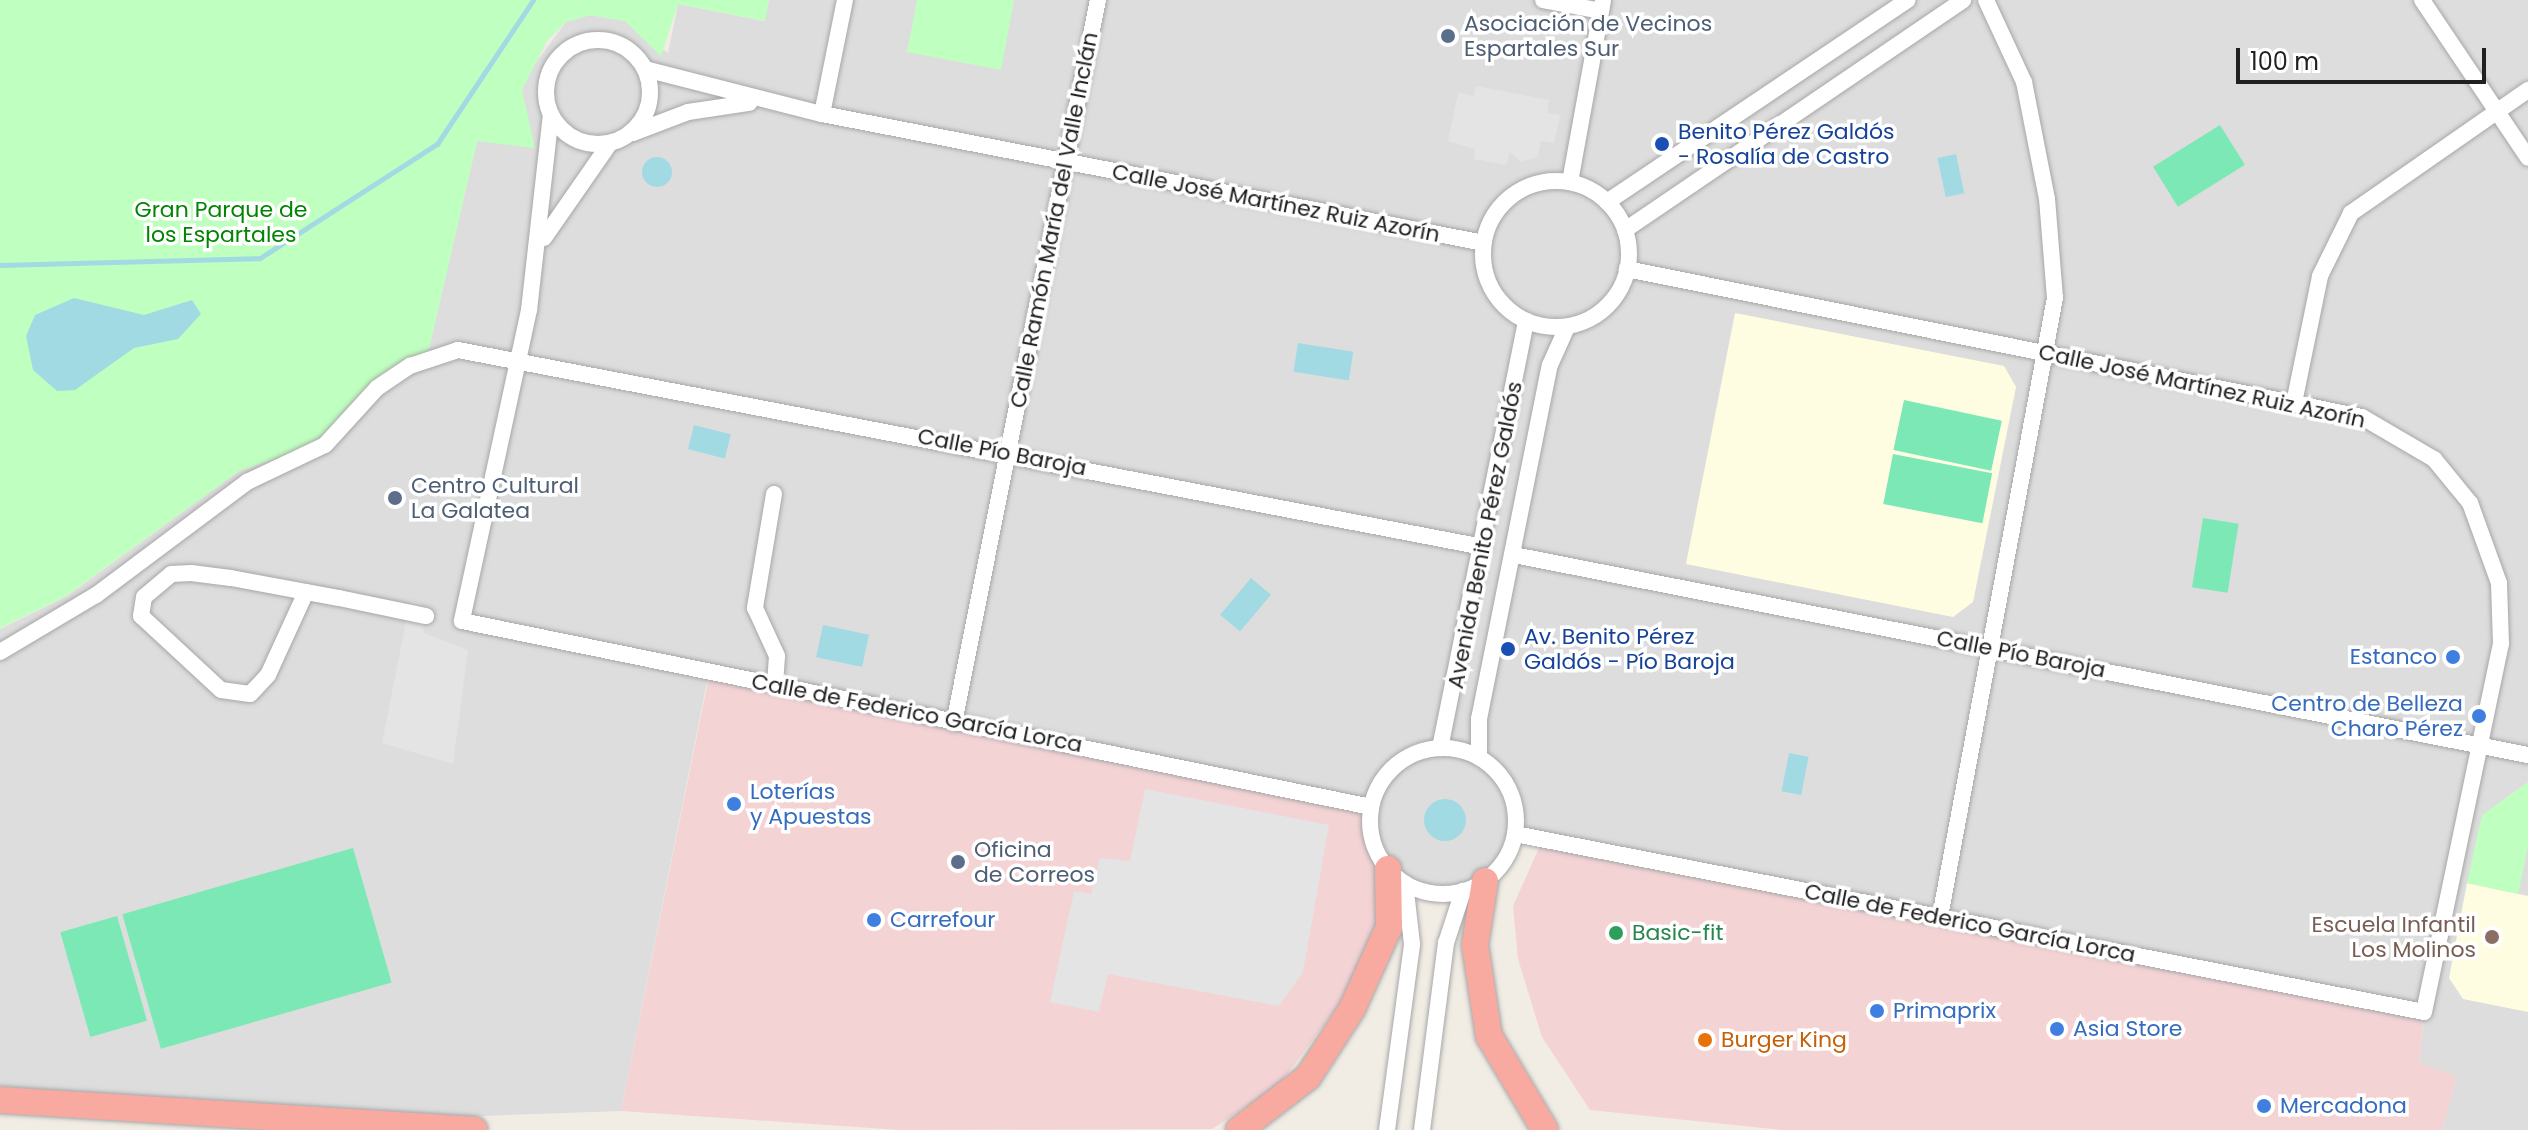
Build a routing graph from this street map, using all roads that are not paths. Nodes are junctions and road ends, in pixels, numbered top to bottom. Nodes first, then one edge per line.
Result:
1 (845, 0) edge
2 (1098, 0) edge
3 (1543, 0) edge
4 (1908, 0) edge
5 (1963, 0) edge
6 (1986, 0) edge
7 (2422, 0) edge
8 (1602, 6) edge
9 (645, 69) junction
10 (2528, 90) edge
11 (786, 104) junction
12 (2497, 111) junction
13 (551, 114) junction
14 (822, 114) junction
15 (629, 134) junction
16 (610, 143) junction
17 (2528, 158) edge
18 (1066, 162) junction
19 (1570, 182) junction
20 (1607, 202) junction
21 (1625, 230) junction
22 (1484, 243) junction
23 (539, 247) junction
24 (1627, 269) junction
25 (1526, 321) junction
26 (1567, 327) junction
27 (2048, 354) junction
28 (521, 357) junction
29 (2294, 403) junction
30 (1008, 453) junction
31 (774, 494) dead end
32 (1483, 547) junction
33 (1514, 555) junction
34 (306, 592) junction
35 (426, 616) dead end
36 (1986, 647) junction
37 (0, 652) edge
38 (775, 685) junction
39 (954, 723) junction
40 (2480, 745) junction
41 (1440, 748) junction
42 (2528, 755) edge
43 (1479, 757) junction
44 (1371, 807) junction
45 (1515, 834) junction
46 (1397, 876) junction
47 (1474, 886) junction
48 (1940, 917) junction
49 (2424, 1012) joint
50 (0, 1100) edge
51 (337, 1121) junction
52 (404, 1130) edge
53 (474, 1130) edge
54 (1239, 1130) edge
55 (1387, 1130) edge
56 (1422, 1130) edge
57 (1545, 1130) edge

1 - 14 street
2 - 18 street, Calle Ramón María del Valle Inclán
3 - 8 street
4 - 20 street
5 - 21 street
6 - 27 street
7 - 12 street
8 - 19 street
9 - 11 street, Calle José Martínez Ruiz Azorín
9 - 13 street
9 - 15 street
10 - 12 street
11 - 14 street, Calle José Martínez Ruiz Azorín
11 - 15 street, Calle José Martínez Ruiz Azorín
12 - 17 street
12 - 29 street
13 - 16 street
13 - 23 street
14 - 18 street, Calle José Martínez Ruiz Azorín
15 - 16 street
16 - 23 street
18 - 22 street, Calle José Martínez Ruiz Azorín
18 - 30 street, Calle Ramón María del Valle Inclán
19 - 20 street
19 - 22 street
20 - 21 street
21 - 24 street
22 - 25 street
23 - 28 street
24 - 26 street
24 - 27 street, Calle José Martínez Ruiz Azorín
25 - 26 street
25 - 32 street, Avenida Benito Pérez Galdós
26 - 33 street, Avenida Benito Pérez Galdós
27 - 29 street, Calle José Martínez Ruiz Azorín
27 - 36 street
28 - 30 street, Calle Pío Baroja
28 - 37 street, Calle Pío Baroja
28 - 38 street, Calle de Federico García Lorca
29 - 40 street, Calle José Martínez Ruiz Azorín
30 - 32 street, Calle Pío Baroja
30 - 39 street, Calle Ramón María del Valle Inclán
31 - 38 street
32 - 41 street, Avenida Benito Pérez Galdós
33 - 36 street, Calle Pío Baroja
33 - 43 street, Avenida Benito Pérez Galdós
34 - 34 street
34 - 35 street
36 - 40 street, Calle Pío Baroja
36 - 48 street
38 - 39 street, Calle de Federico García Lorca
39 - 44 street, Calle de Federico García Lorca
40 - 42 street, Calle Pío Baroja
40 - 49 street, Calle José Martínez Ruiz Azorín
41 - 43 street
41 - 44 street
43 - 45 street
44 - 46 street
45 - 47 street
45 - 48 street, Calle de Federico García Lorca
46 - 47 street
46 - 54 highway
46 - 55 street
47 - 56 street
47 - 57 highway
48 - 49 street, Calle de Federico García Lorca
50 - 51 highway
51 - 52 highway
51 - 53 highway

